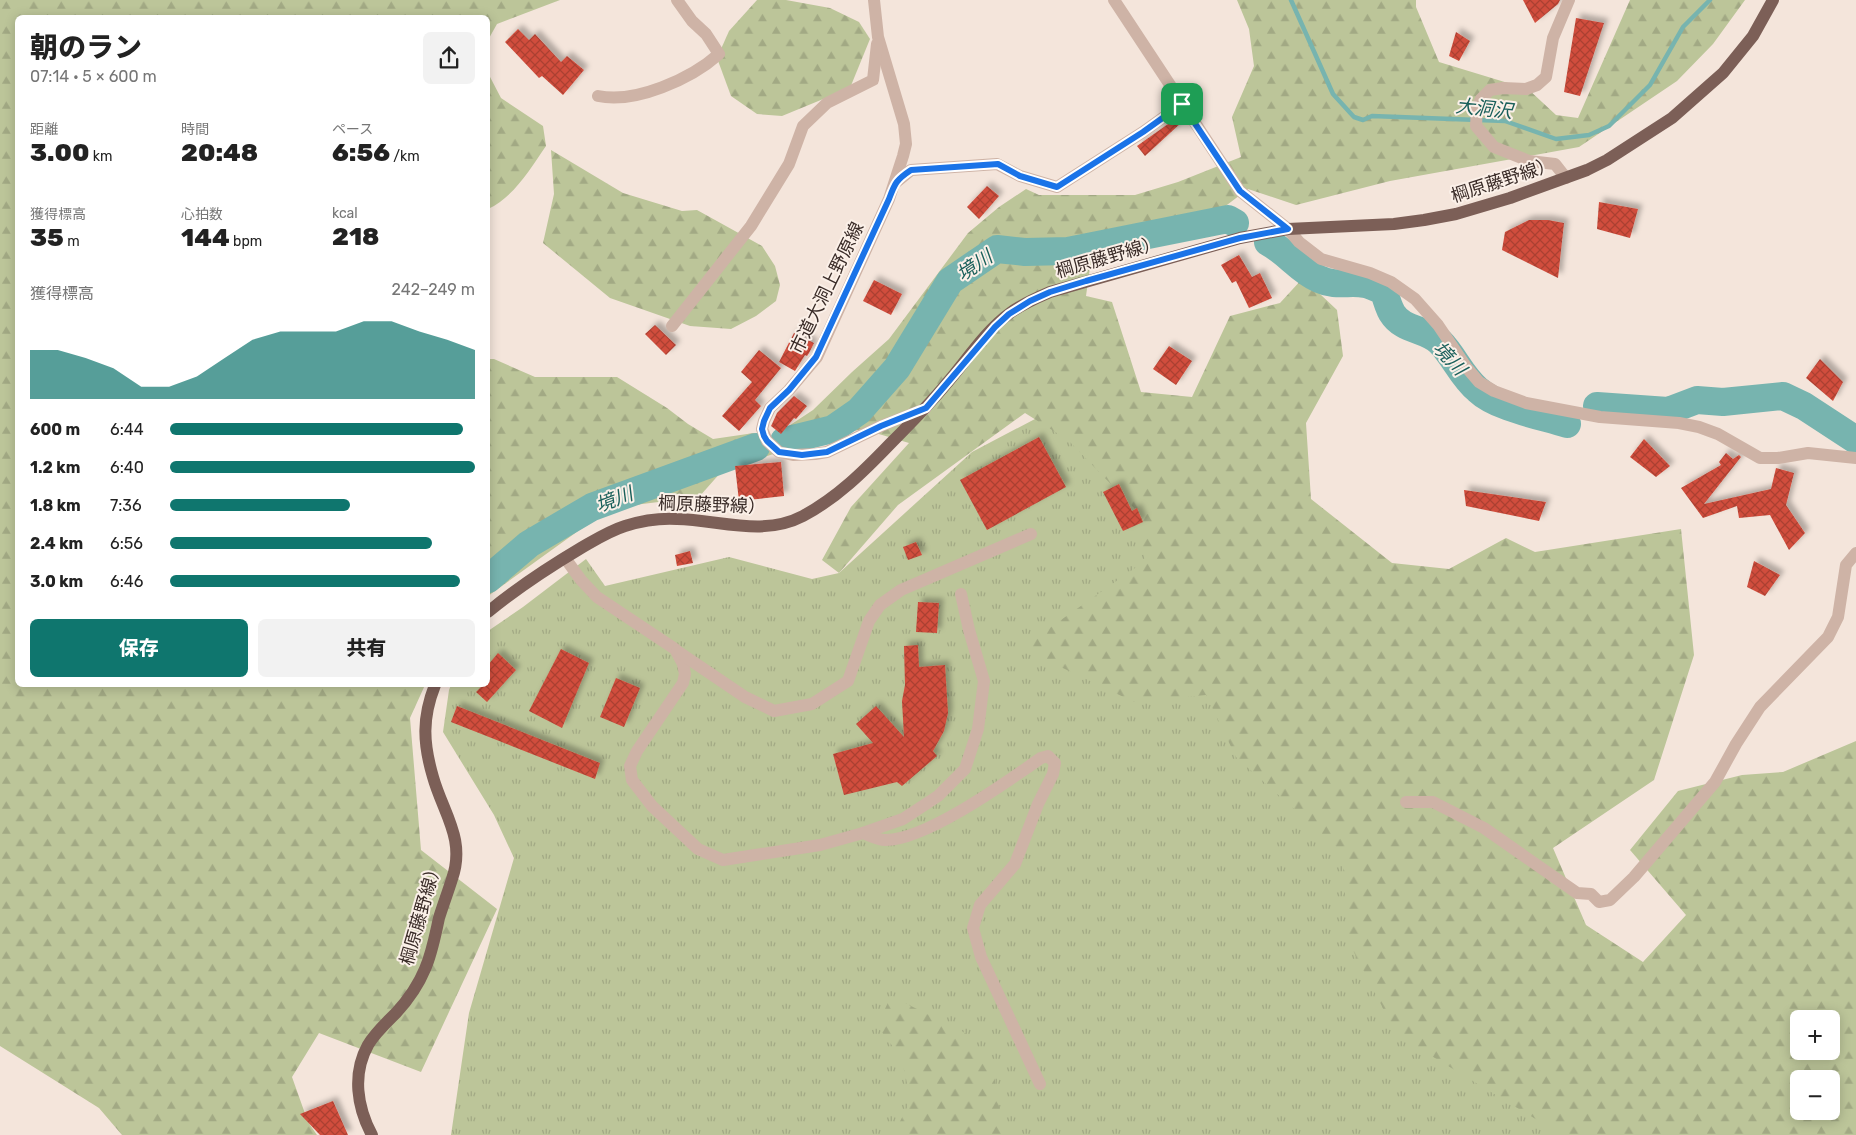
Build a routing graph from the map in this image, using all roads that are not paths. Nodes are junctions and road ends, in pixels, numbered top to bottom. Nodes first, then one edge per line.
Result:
1 (677, 0) edge
2 (874, 0) edge
3 (1114, 0) edge
4 (1569, 0) edge
5 (1773, 0) edge
6 (878, 37) junction
7 (598, 96) dead end
8 (1182, 104) junction
9 (1566, 178) junction
10 (895, 183) junction
11 (1288, 229) junction
12 (672, 326) dead end
13 (926, 408) junction
14 (1856, 458) edge
15 (1032, 534) dead end
16 (1856, 553) edge
17 (565, 558) junction
18 (961, 594) dead end
19 (490, 611) edge
20 (675, 649) junction
21 (434, 687) edge
22 (1406, 802) dead end
23 (863, 833) junction
24 (1040, 1084) dead end
25 (372, 1135) edge

1 - 7 street
2 - 6 street, 市道大洞上野原線
3 - 8 street
4 - 9 street
5 - 9 main road, 棡原藤野線）
6 - 10 street, 市道大洞上野原線
6 - 12 street
8 - 10 street
8 - 11 street
9 - 11 main road, 棡原藤野線）
10 - 13 street, 市道大洞上野原線
11 - 13 main road, 棡原藤野線）
11 - 14 street
13 - 17 main road, 棡原藤野線）
15 - 20 street
16 - 22 street
17 - 19 main road, 棡原藤野線）
17 - 20 street
18 - 23 street
20 - 23 street
21 - 25 main road, 棡原藤野線）
23 - 24 street

